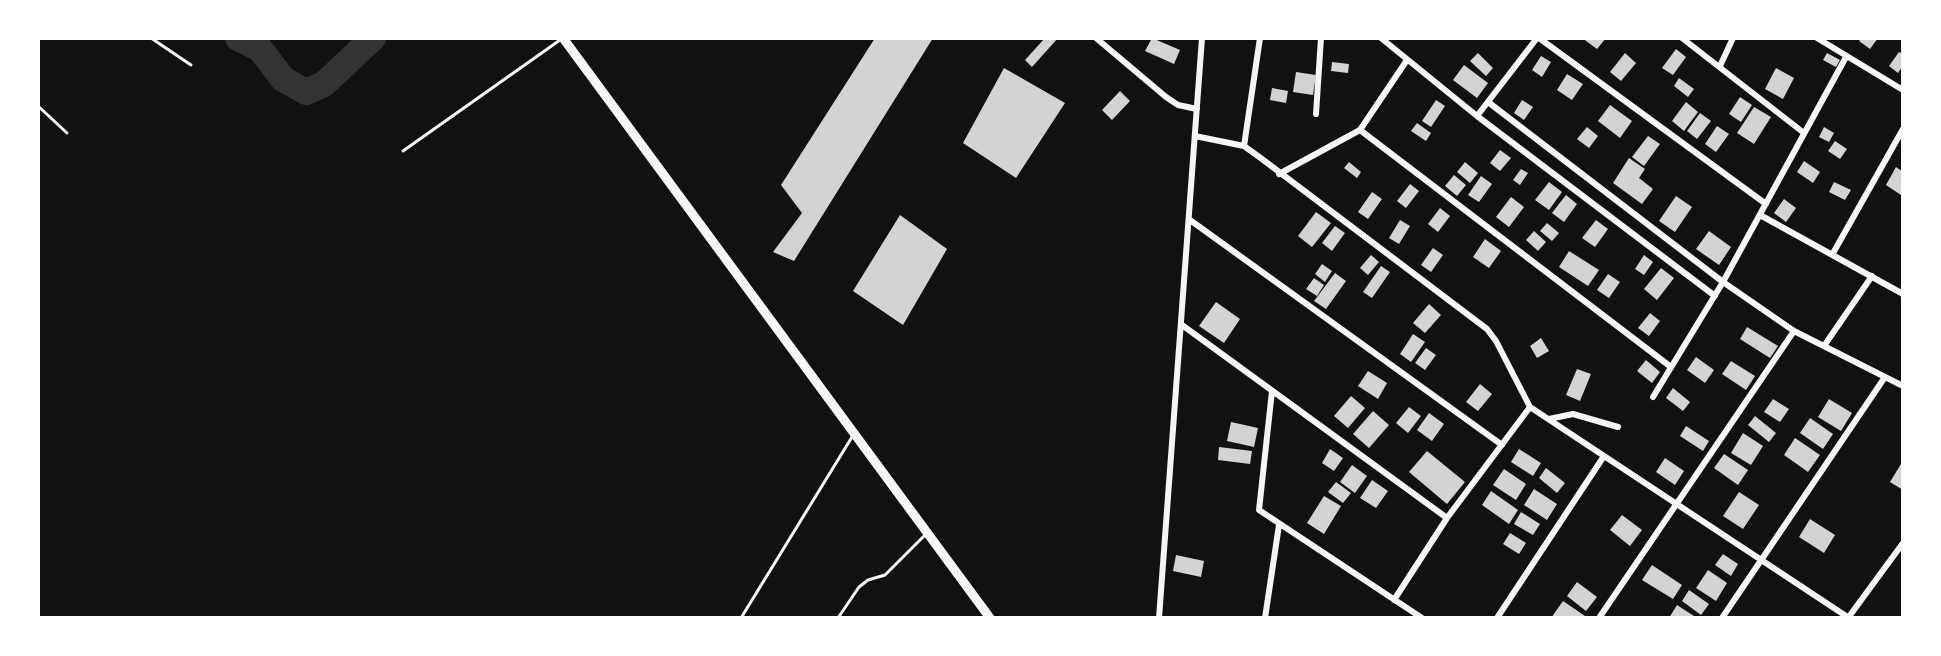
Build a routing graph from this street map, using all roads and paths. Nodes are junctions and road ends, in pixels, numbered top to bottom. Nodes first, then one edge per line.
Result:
1 (151, 38) edge
2 (563, 38) edge
3 (1096, 38) edge
4 (1202, 38) edge
5 (1260, 38) edge
6 (1321, 38) edge
7 (1381, 38) edge
8 (1538, 38) edge
9 (1682, 38) edge
10 (1733, 38) edge
11 (1817, 38) edge
12 (1846, 57) junction
13 (1407, 60) junction
14 (191, 65) dead end
15 (1720, 66) junction
16 (1903, 90) edge
17 (1488, 102) junction
18 (38, 106) edge
19 (1197, 109) junction
20 (1316, 114) dead end
21 (1477, 116) junction
22 (1903, 129) edge
23 (1360, 130) junction
24 (67, 133) dead end
25 (1804, 133) junction
26 (1195, 136) junction
27 (1244, 146) junction
28 (403, 151) dead end
29 (1278, 173) junction
30 (1766, 204) junction
31 (1760, 215) junction
32 (1190, 220) junction
33 (1832, 255) junction
34 (1872, 276) junction
35 (1723, 282) junction
36 (1903, 294) edge
37 (1715, 296) junction
38 (1182, 325) junction
39 (1794, 331) junction
40 (1824, 346) junction
41 (1671, 367) junction
42 (1885, 377) junction
43 (1903, 386) edge
44 (1272, 391) junction
45 (1653, 397) dead end
46 (1530, 407) junction
47 (1549, 419) junction
48 (1618, 427) dead end
49 (854, 434) junction
50 (1502, 445) junction
51 (1604, 456) junction
52 (1677, 504) junction
53 (1447, 518) junction
54 (1279, 525) junction
55 (927, 532) junction
56 (1903, 543) edge
57 (1762, 560) junction
58 (1394, 600) junction
59 (741, 618) edge
60 (838, 618) edge
61 (990, 618) edge
62 (1159, 618) edge
63 (1265, 618) edge
64 (1422, 618) edge
65 (1497, 618) edge
66 (1599, 618) edge
67 (1722, 618) edge
68 (1848, 618) edge

1 - 14 lane
2 - 28 lane
2 - 49 main road
3 - 19 street
4 - 19 street
5 - 27 street
6 - 20 street
7 - 13 street
8 - 17 street
8 - 30 street
9 - 15 street
10 - 15 street
11 - 12 street
12 - 16 street
12 - 25 street
13 - 21 street
13 - 23 street
15 - 25 street
17 - 21 street
17 - 35 street
18 - 24 lane
19 - 26 street
21 - 37 street
22 - 33 street
23 - 29 street
23 - 41 street
25 - 30 street
26 - 27 street
26 - 32 street
27 - 29 street
29 - 46 street
30 - 31 street
31 - 33 street
31 - 35 street
32 - 38 street
32 - 50 street
33 - 34 street
34 - 36 street
34 - 40 street
35 - 37 street
35 - 39 street
37 - 41 street
38 - 44 street
38 - 62 street
39 - 40 street
39 - 52 street
40 - 42 street
41 - 45 street
42 - 43 street
42 - 57 street
44 - 53 street
44 - 54 street
46 - 47 street
46 - 50 street
47 - 48 street
47 - 51 street
49 - 55 main road
49 - 59 lane
50 - 53 street
51 - 52 street
51 - 65 street
52 - 57 street
52 - 66 street
53 - 58 street
54 - 58 street
54 - 63 street
55 - 60 lane
55 - 61 main road
56 - 68 street
57 - 67 street
57 - 68 street
58 - 64 street

